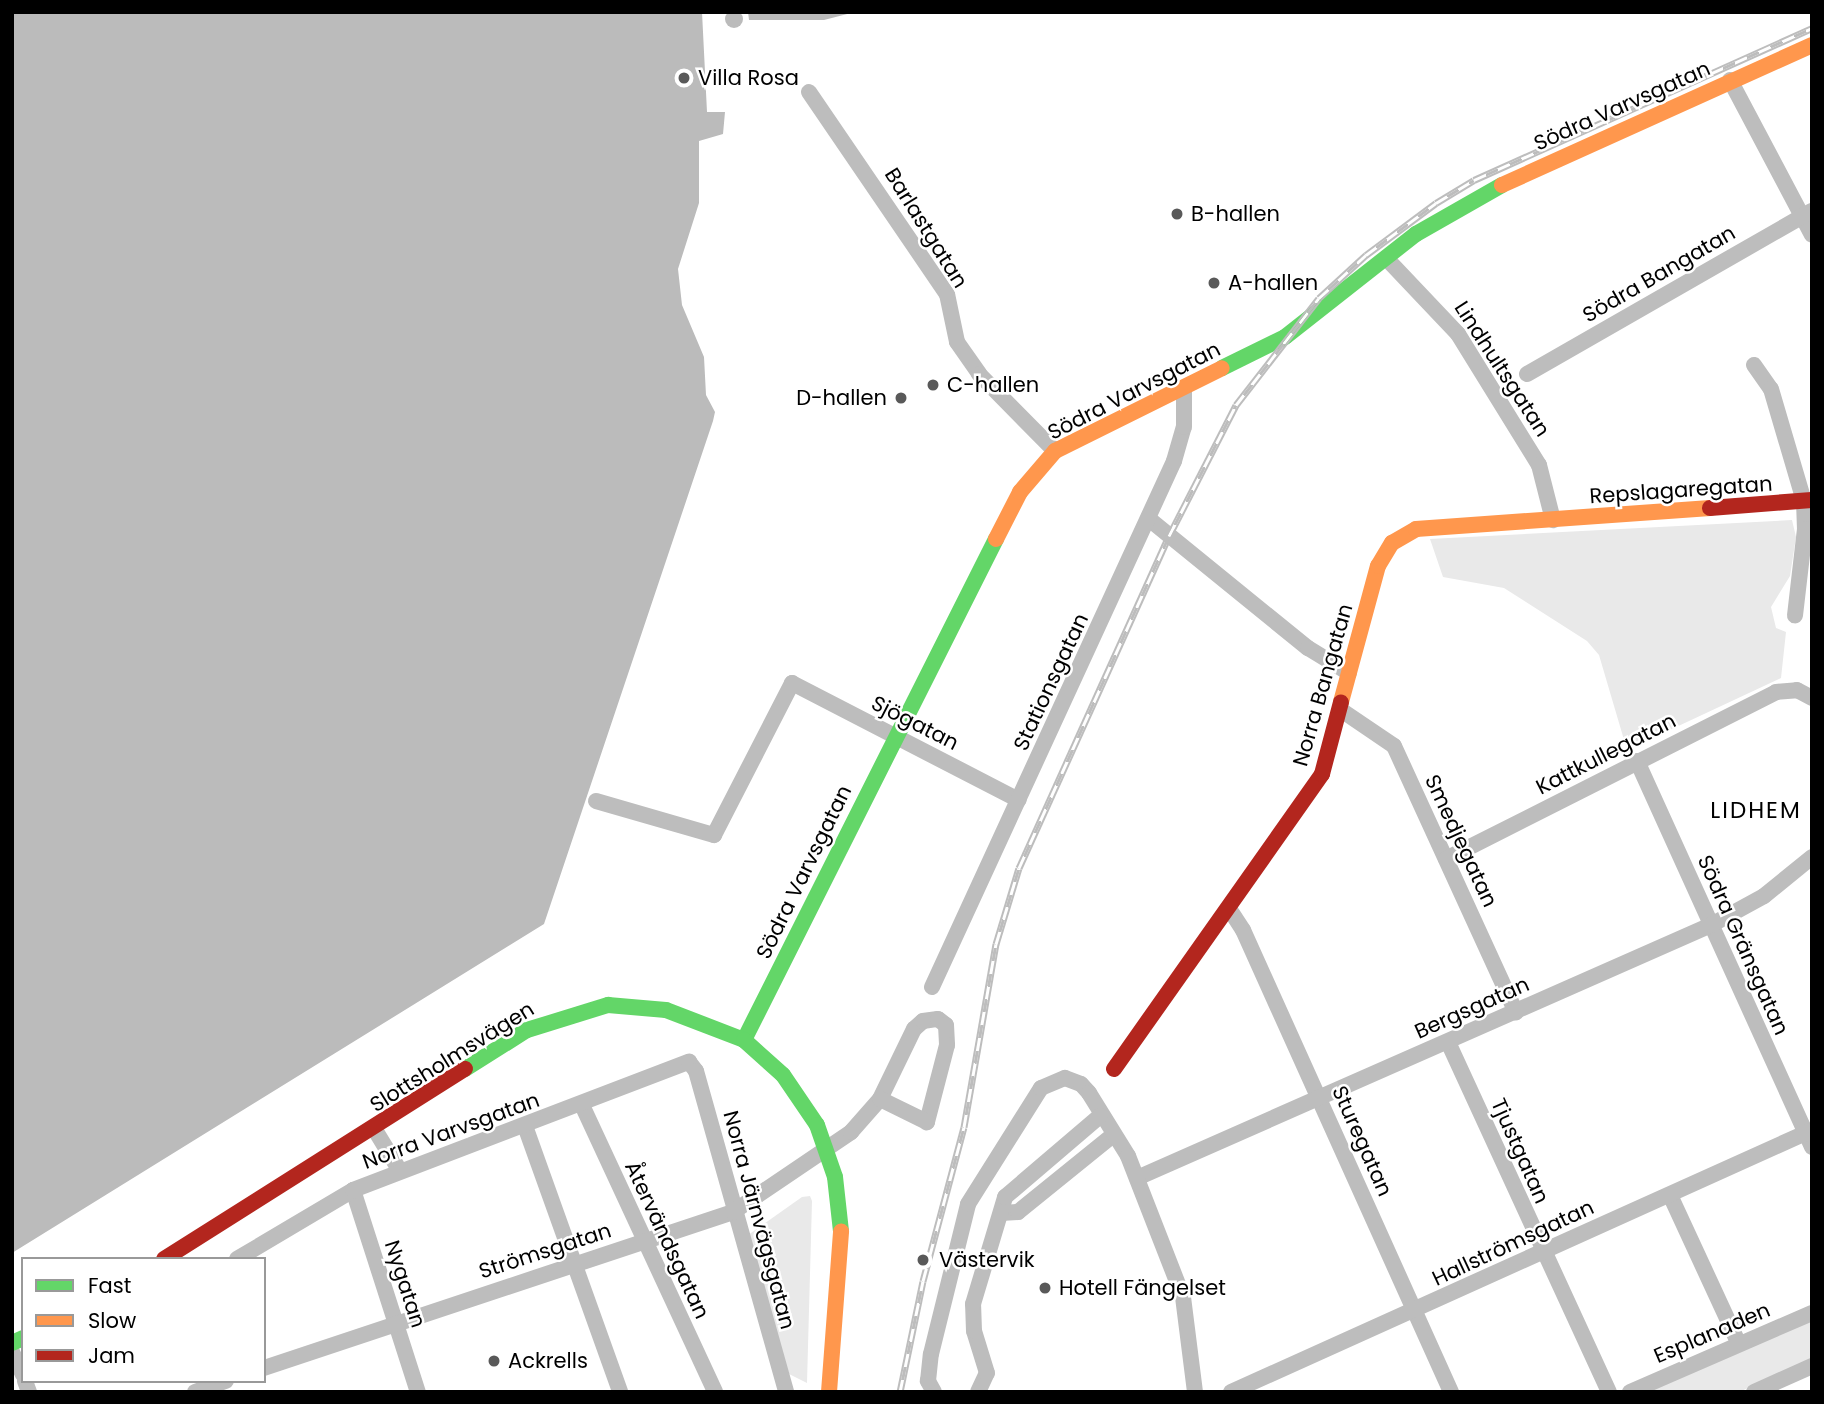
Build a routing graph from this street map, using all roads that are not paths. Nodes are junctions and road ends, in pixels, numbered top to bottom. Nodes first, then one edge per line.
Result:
1 (1812, 45) edge
2 (1730, 80) junction
3 (809, 92) dead end
4 (1807, 214) edge
5 (1812, 235) edge
6 (1386, 258) junction
7 (1754, 365) dead end
8 (1527, 374) dead end
9 (1184, 389) junction
10 (1055, 451) junction
11 (1808, 501) edge
12 (1149, 519) junction
13 (1553, 520) junction
14 (1795, 615) dead end
15 (1349, 673) junction
16 (1812, 698) edge
17 (1341, 710) junction
18 (895, 737) junction
19 (1637, 761) junction
20 (1019, 800) junction
21 (596, 802) dead end
22 (1812, 856) edge
23 (1446, 859) junction
24 (1230, 910) junction
25 (1711, 925) junction
26 (932, 987) dead end
27 (1516, 1012) junction
28 (744, 1040) junction
29 (1448, 1042) junction
30 (689, 1062) joint
31 (1114, 1069) dead end
32 (880, 1099) junction
33 (1319, 1099) junction
34 (582, 1105) junction
35 (1100, 1116) junction
36 (525, 1126) junction
37 (375, 1130) junction
38 (1113, 1135) junction
39 (1810, 1137) edge
40 (827, 1150) junction
41 (400, 1171) junction
42 (1137, 1178) junction
43 (353, 1190) junction
44 (1670, 1195) junction
45 (733, 1212) junction
46 (1001, 1213) junction
47 (644, 1240) junction
48 (1543, 1252) junction
49 (167, 1257) edge
50 (240, 1257) edge
51 (574, 1263) junction
52 (1416, 1312) junction
53 (1812, 1313) edge
54 (395, 1322) junction
55 (1739, 1344) junction
56 (12, 1352) edge
57 (1812, 1366) edge
58 (266, 1367) edge
59 (21, 1372) edge
60 (224, 1385) edge
61 (195, 1392) edge
62 (418, 1392) edge
63 (620, 1392) edge
64 (715, 1392) edge
65 (786, 1392) edge
66 (829, 1392) edge
67 (934, 1392) edge
68 (978, 1392) edge
69 (1195, 1392) edge
70 (1231, 1392) edge
71 (1451, 1392) edge
72 (1609, 1392) edge
73 (1630, 1392) edge
74 (1754, 1392) edge

1 - 2 street, Södra Varvsgatan
2 - 4 street
2 - 6 street, Södra Varvsgatan
3 - 10 street, Barlastgatan
4 - 5 street
4 - 8 street, Södra Bangatan
6 - 9 street, Södra Varvsgatan
6 - 13 street, Lindhultsgatan
7 - 11 street
9 - 10 street, Södra Varvsgatan
9 - 12 street, Stationsgatan
10 - 18 street, Södra Varvsgatan
11 - 13 street, Repslagaregatan
11 - 14 street
12 - 15 street
12 - 20 street, Stationsgatan
13 - 15 street, Norra Bangatan
15 - 17 street, Norra Bangatan
16 - 19 street, Kattkullegatan
17 - 23 street, Smedjegatan
17 - 24 street, Norra Bangatan
18 - 20 street, Sjögatan
18 - 21 street, Sjögatan
18 - 28 street, Södra Varvsgatan
19 - 23 street, Kattkullegatan
19 - 25 street, Södra Gränsgatan
20 - 26 street, Stationsgatan
22 - 25 street, Bergsgatan
23 - 27 street, Smedjegatan
24 - 31 street, Norra Bangatan
24 - 33 street, Sturegatan
25 - 27 street, Bergsgatan
25 - 39 street, Södra Gränsgatan
27 - 29 street, Bergsgatan
28 - 37 street, Slottsholmsvägen
28 - 40 street, Slottsholmsvägen
29 - 33 street, Bergsgatan
29 - 48 street, Tjustgatan
30 - 34 street, Norra Varvsgatan
30 - 45 street, Norra Järnvägsgatan
32 - 32 street
32 - 40 street
33 - 42 street, Bergsgatan
33 - 52 street, Sturegatan
34 - 36 street, Norra Varvsgatan
34 - 47 street, Återvändsgatan
35 - 38 street
35 - 46 street
35 - 67 street
36 - 41 street, Norra Varvsgatan
36 - 51 street
37 - 41 street
37 - 49 street, Slottsholmsvägen
38 - 42 street
38 - 46 street
39 - 44 street, Hallströmsgatan
40 - 45 street, Strömsgatan
40 - 66 street, Slottsholmsvägen
41 - 43 street, Norra Varvsgatan
42 - 69 street
43 - 50 street, Norra Varvsgatan
43 - 54 street, Nygatan
44 - 48 street, Hallströmsgatan
44 - 55 street
45 - 47 street, Strömsgatan
45 - 65 street, Norra Järnvägsgatan
46 - 68 street
47 - 51 street, Strömsgatan
47 - 64 street, Återvändsgatan
48 - 52 street, Hallströmsgatan
48 - 72 street, Tjustgatan
51 - 54 street, Strömsgatan
51 - 63 street
52 - 70 street, Hallströmsgatan
52 - 71 street, Sturegatan
53 - 55 street, Esplanaden
54 - 58 street, Strömsgatan
54 - 62 street, Nygatan
55 - 73 street, Esplanaden
56 - 59 street
57 - 74 street
60 - 61 street

